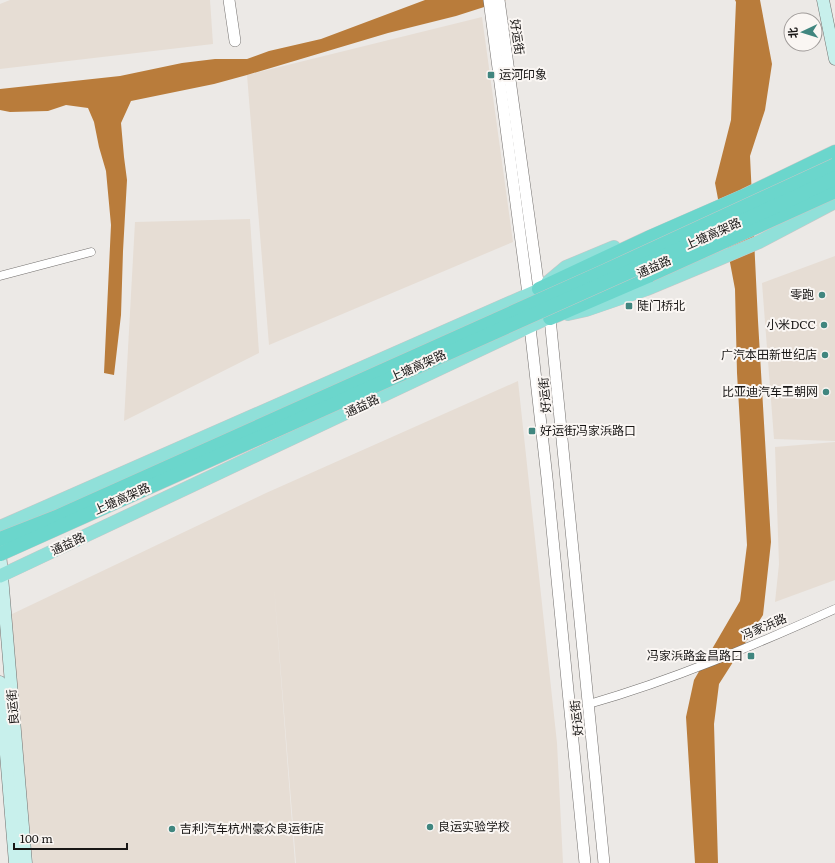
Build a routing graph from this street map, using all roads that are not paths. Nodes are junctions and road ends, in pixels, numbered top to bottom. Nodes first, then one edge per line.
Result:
1 (229, 0) edge
2 (489, 0) edge
3 (499, 0) edge
4 (823, 0) edge
5 (235, 42) dead end
6 (835, 59) edge
7 (835, 147) edge
8 (835, 152) edge
9 (835, 160) edge
10 (835, 165) edge
11 (835, 178) edge
12 (756, 190) junction
13 (835, 190) edge
14 (835, 195) edge
15 (835, 202) edge
16 (91, 252) dead end
17 (0, 276) edge
18 (534, 292) junction
19 (550, 318) junction
20 (530, 327) junction
21 (0, 527) edge
22 (0, 539) edge
23 (0, 553) edge
24 (1, 575) edge
25 (835, 609) edge
26 (0, 682) edge
27 (589, 704) junction
28 (15, 863) edge
29 (26, 863) edge
30 (585, 863) edge
31 (604, 863) edge

1 - 5 street
2 - 18 street, 好运街
3 - 18 street, 好运街
4 - 6 main road
7 - 12 main road
8 - 18 highway
9 - 12 main road
10 - 22 highway, 上塘高架路, bridge
11 - 23 highway, 上塘高架路, bridge
12 - 18 main road
13 - 19 highway, bridge
14 - 19 main road, 通益路
15 - 19 main road
16 - 17 street
18 - 19 street, 好运街
18 - 20 street, 好运街
18 - 21 main road
19 - 20 main road, 通益路
19 - 27 street, 好运街
20 - 24 main road, 通益路
20 - 30 street, 好运街
23 - 24 main road, 良运街
24 - 29 main road, 良运街
25 - 27 street, 冯家浜路
26 - 28 main road, 良运街
27 - 31 street, 好运街

